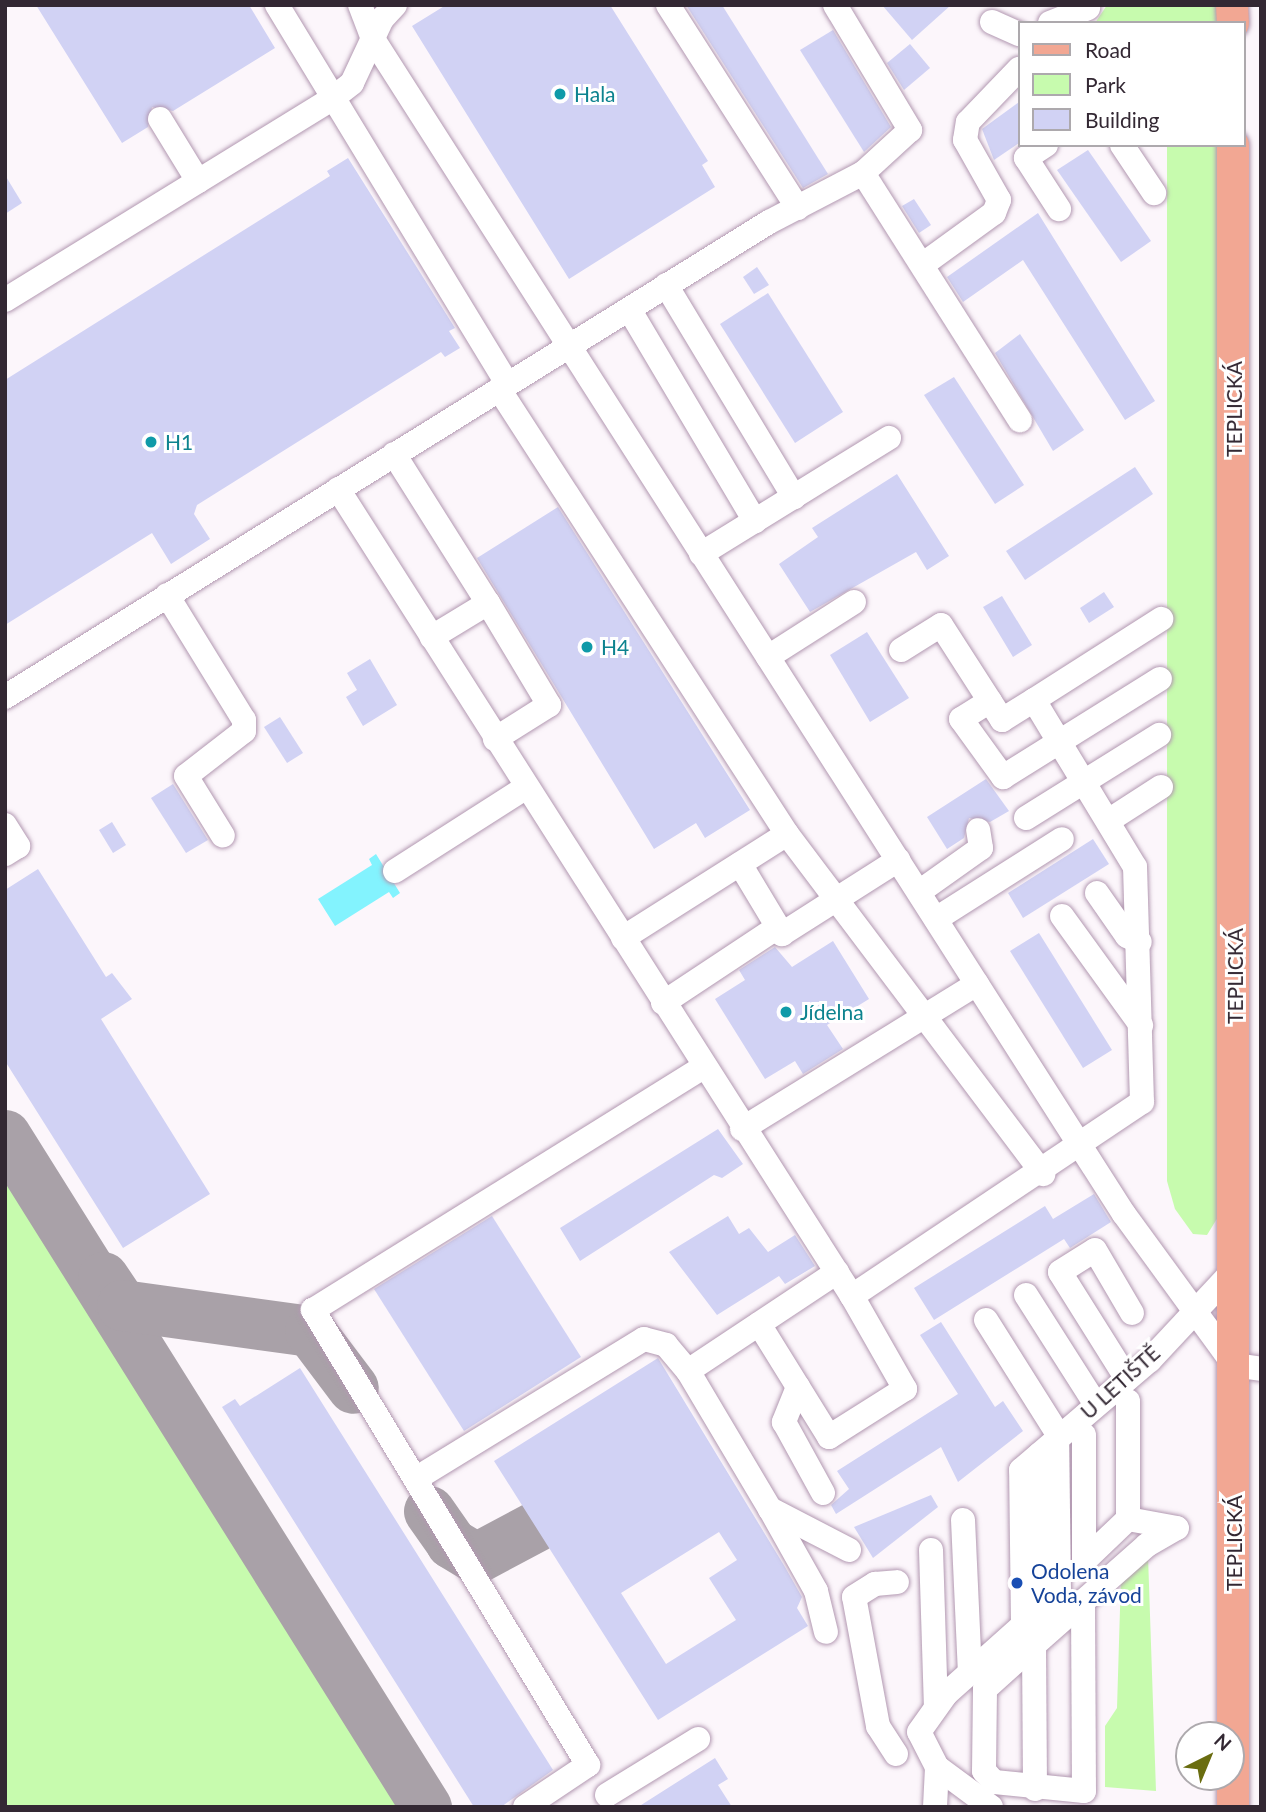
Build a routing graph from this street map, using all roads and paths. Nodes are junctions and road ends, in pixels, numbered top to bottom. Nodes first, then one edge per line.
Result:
1 (277, 5) edge
2 (360, 5) edge
3 (395, 5) edge
4 (668, 5) edge
5 (835, 5) edge
6 (1086, 12) edge
7 (1057, 21) edge
8 (1070, 21) edge
9 (992, 22) dead end
10 (1018, 34) edge
11 (373, 39) junction
12 (1018, 70) edge
13 (333, 98) junction
14 (160, 119) dead end
15 (1043, 147) edge
16 (1123, 147) edge
17 (1233, 147) edge
18 (863, 173) junction
19 (198, 181) junction
20 (1154, 193) dead end
21 (798, 208) junction
22 (1059, 209) dead end
23 (929, 260) dead end
24 (666, 285) junction
25 (5, 300) edge
26 (629, 309) junction
27 (569, 346) junction
28 (503, 387) junction
29 (1020, 420) dead end
30 (889, 438) dead end
31 (394, 454) junction
32 (338, 489) junction
33 (794, 497) junction
34 (755, 521) junction
35 (701, 554) junction
36 (167, 595) junction
37 (855, 602) dead end
38 (488, 603) junction
39 (1161, 620) dead end
40 (432, 637) junction
41 (901, 650) dead end
42 (768, 657) junction
43 (1160, 679) dead end
44 (5, 697) edge
45 (1034, 700) junction
46 (990, 701) junction
47 (1159, 734) dead end
48 (495, 739) junction
49 (1060, 742) junction
50 (1084, 782) junction
51 (525, 788) junction
52 (1161, 788) dead end
53 (1026, 818) dead end
54 (1108, 821) junction
55 (5, 825) edge
56 (978, 830) dead end
57 (788, 834) junction
58 (223, 836) dead end
59 (1062, 839) dead end
60 (5, 854) edge
61 (898, 860) junction
62 (740, 864) junction
63 (395, 871) dead end
64 (919, 892) junction
65 (1097, 893) dead end
66 (836, 900) junction
67 (1062, 916) dead end
68 (936, 919) junction
69 (778, 928) junction
70 (623, 938) junction
71 (1140, 942) junction
72 (977, 984) junction
73 (663, 1003) junction
74 (920, 1016) junction
75 (1141, 1026) junction
76 (703, 1067) junction
77 (742, 1129) junction
78 (1082, 1147) junction
79 (1043, 1174) junction
80 (1234, 1270) junction
81 (837, 1272) junction
82 (1026, 1295) dead end
83 (852, 1296) junction
84 (1194, 1308) junction
85 (1132, 1313) dead end
86 (986, 1320) dead end
87 (759, 1324) junction
88 (1247, 1367) edge
89 (688, 1371) junction
90 (798, 1387) junction
91 (1128, 1390) junction
92 (1096, 1405) junction
93 (1084, 1435) dead end
94 (1044, 1449) junction
95 (417, 1478) junction
96 (823, 1493) dead end
97 (770, 1509) junction
98 (963, 1520) dead end
99 (1128, 1520) junction
100 (849, 1550) dead end
101 (931, 1550) dead end
102 (897, 1582) dead end
103 (1083, 1601) junction
104 (826, 1632) dead end
105 (1029, 1635) junction
106 (970, 1673) junction
107 (936, 1707) junction
108 (698, 1739) dead end
109 (896, 1754) dead end
110 (588, 1765) junction
111 (937, 1767) junction
112 (1035, 1789) junction
113 (611, 1801) edge
114 (525, 1807) edge
115 (935, 1807) edge
116 (991, 1807) edge
117 (1233, 1807) edge

1 - 13 lane
2 - 11 lane
3 - 11 lane
4 - 21 lane
5 - 18 lane
6 - 7 lane
6 - 8 lane
9 - 10 lane
11 - 13 lane
11 - 27 lane
12 - 23 lane
13 - 19 lane
13 - 28 lane
14 - 19 lane
15 - 22 lane
16 - 20 lane
17 - 80 main road, TEPLICKÁ
18 - 21 lane
18 - 29 lane
19 - 25 lane
21 - 24 lane
24 - 26 lane
24 - 33 lane
26 - 27 lane
26 - 34 lane
27 - 28 lane
27 - 35 lane
28 - 31 lane
28 - 57 lane
30 - 33 lane
31 - 32 lane
31 - 38 lane
32 - 36 lane
32 - 40 lane
33 - 34 lane
34 - 35 lane
35 - 42 lane
36 - 44 lane
36 - 58 lane
37 - 42 lane
38 - 40 lane
38 - 48 lane
39 - 45 lane
40 - 48 lane
41 - 46 lane
42 - 61 lane
43 - 49 lane
45 - 46 lane
45 - 49 lane
46 - 49 lane
47 - 50 lane
48 - 51 lane
49 - 50 lane
50 - 53 lane
50 - 54 lane
51 - 63 lane
51 - 70 lane
52 - 54 lane
54 - 71 lane
55 - 60 lane
56 - 64 lane
57 - 62 lane
57 - 66 lane
59 - 68 lane
61 - 64 lane
61 - 66 lane
62 - 69 lane
62 - 70 lane
64 - 68 lane
65 - 71 lane
66 - 69 lane
66 - 74 lane
67 - 75 lane
68 - 72 lane
69 - 73 lane
70 - 73 lane
71 - 75 lane
72 - 74 lane
72 - 78 lane
73 - 76 lane
74 - 77 lane
74 - 79 lane
75 - 78 lane
76 - 77 lane
76 - 95 lane
77 - 81 lane
78 - 79 lane
78 - 84 lane
79 - 83 lane
80 - 84 lane, U LETIŠTĚ
80 - 88 main road, TEPLICKÁ
81 - 83 lane
81 - 87 lane
82 - 92 lane
83 - 90 lane
84 - 88 lane
84 - 91 lane, U LETIŠTĚ
85 - 91 lane
86 - 94 lane
87 - 89 lane
87 - 90 lane
88 - 117 main road, TEPLICKÁ
89 - 95 lane
89 - 97 lane
90 - 96 lane
91 - 92 lane, U LETIŠTĚ
91 - 99 lane
92 - 94 lane, U LETIŠTĚ
93 - 99 lane
94 - 105 lane
94 - 105 lane
95 - 110 lane
97 - 100 lane
97 - 104 lane
98 - 106 lane
99 - 103 lane
101 - 107 lane
102 - 109 lane
103 - 105 lane
103 - 112 lane
105 - 106 lane
105 - 112 lane
105 - 112 lane
106 - 107 lane
107 - 111 lane
108 - 113 lane
110 - 113 lane
110 - 114 lane
111 - 115 lane
111 - 116 lane

